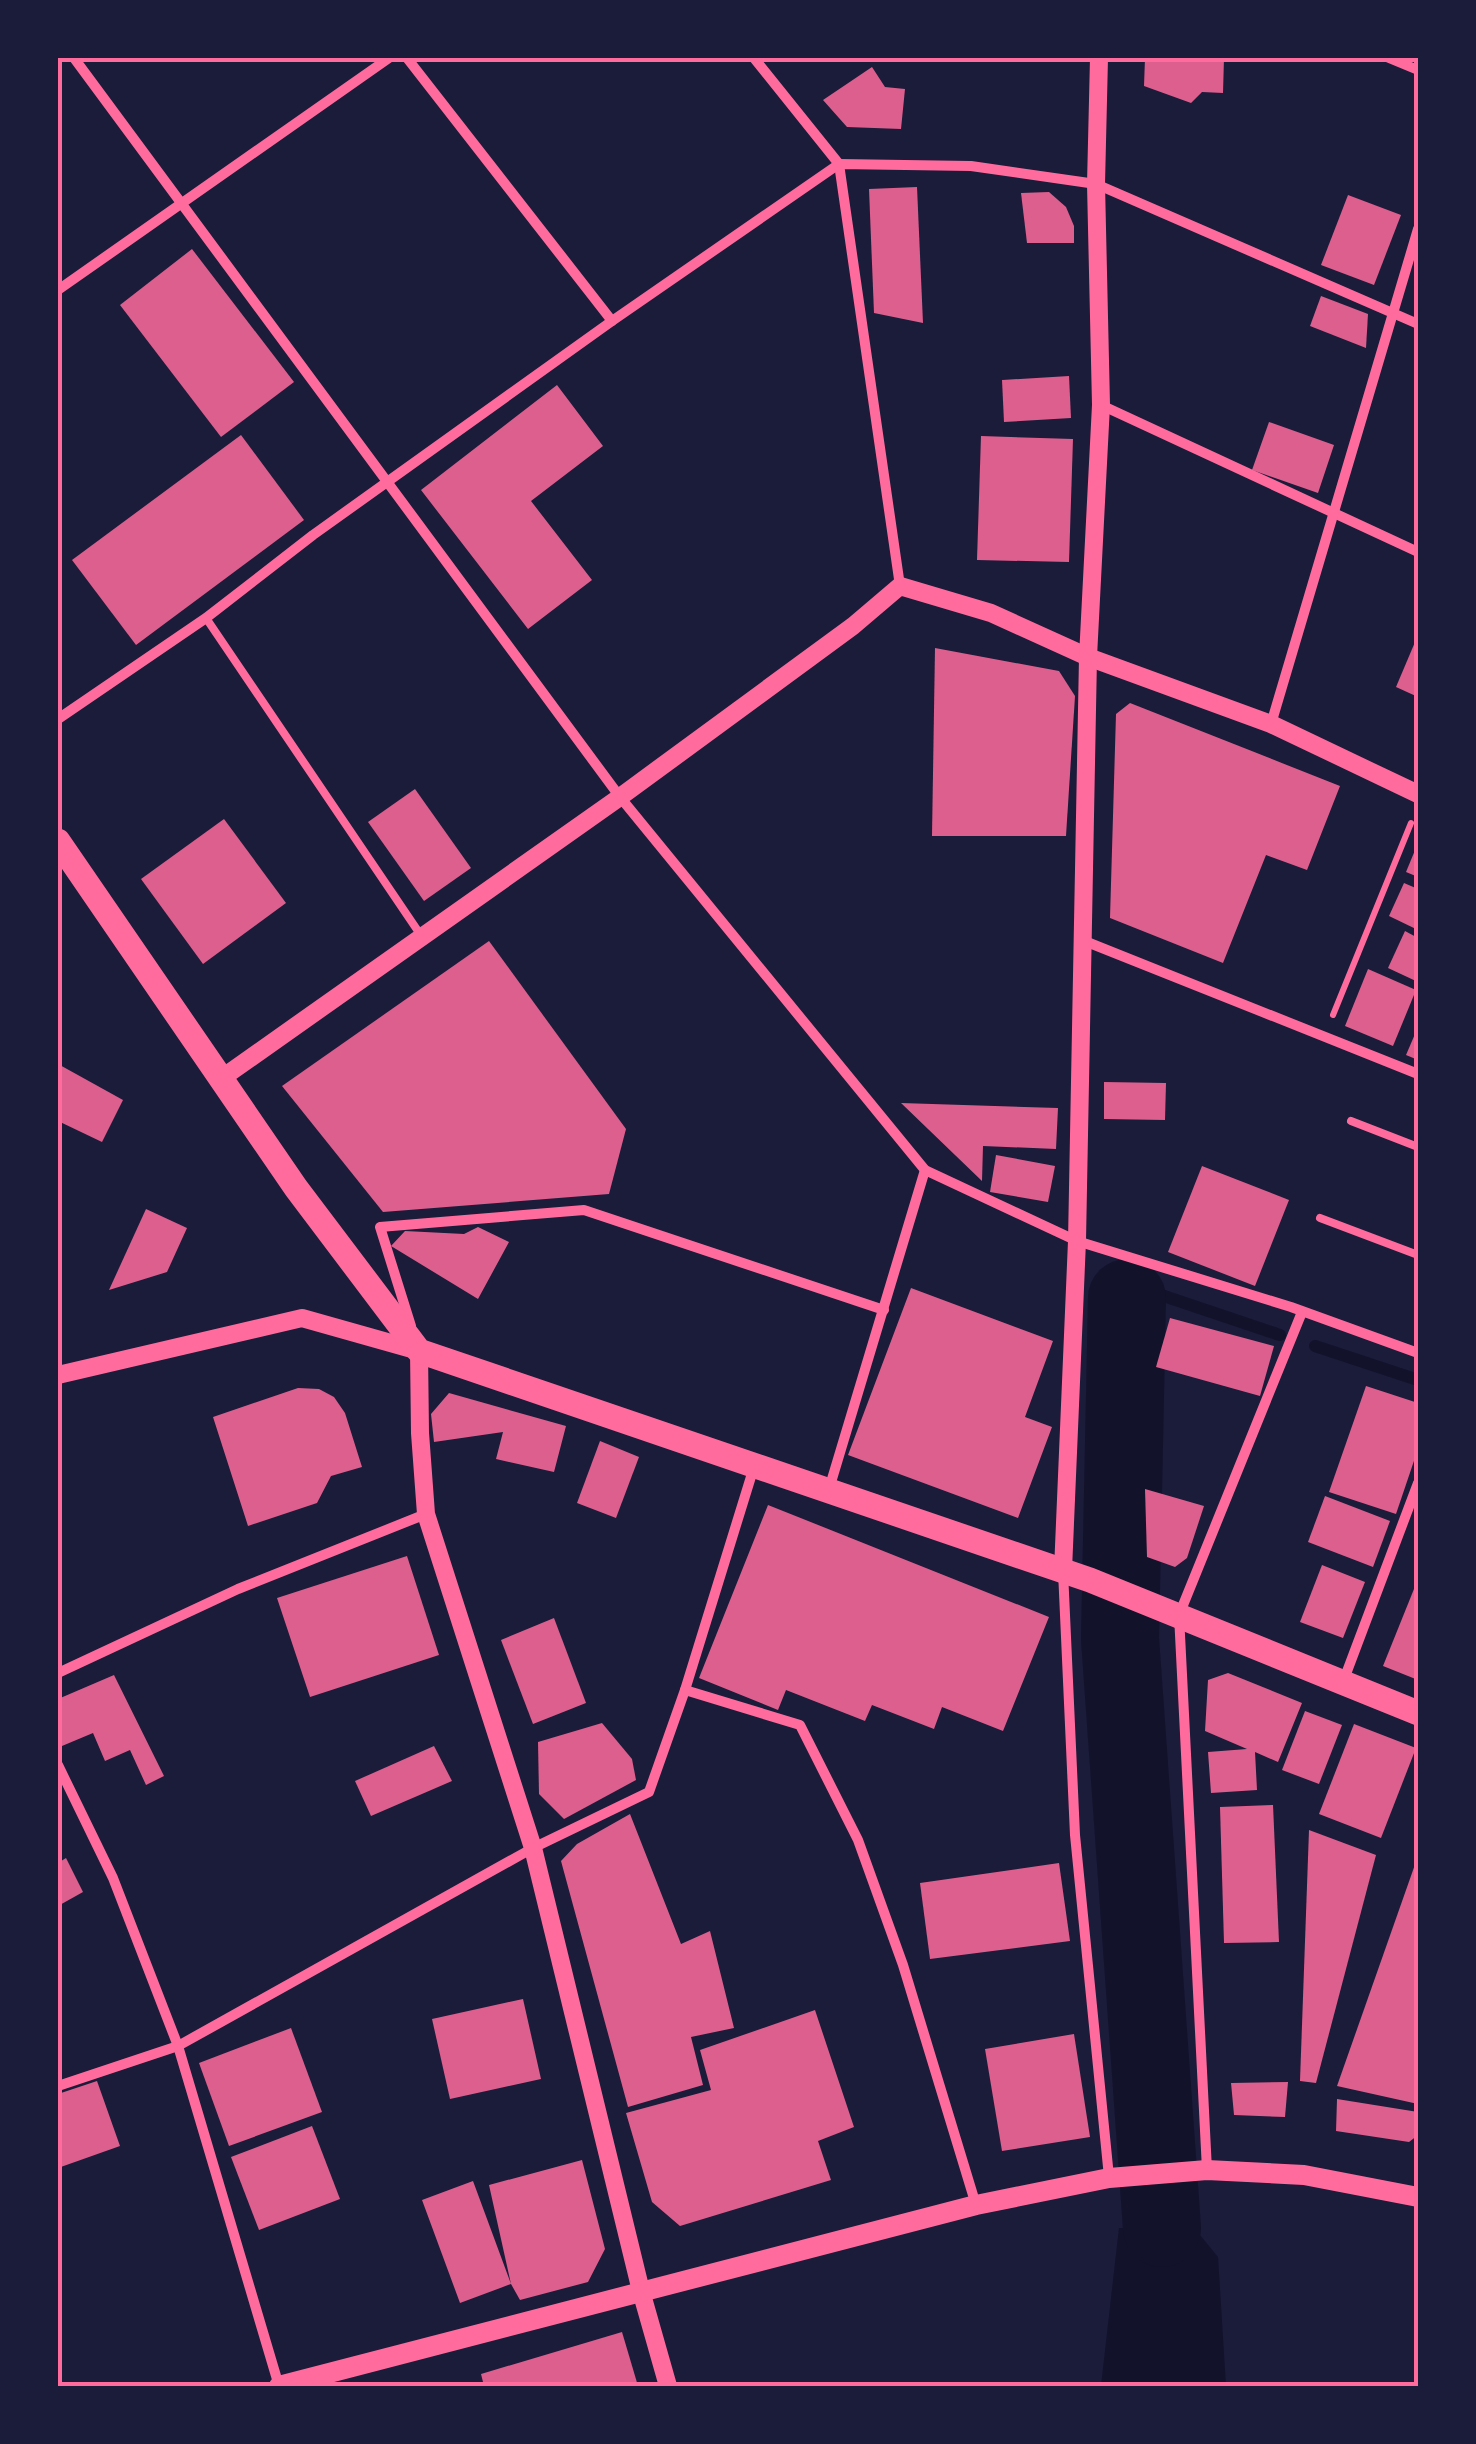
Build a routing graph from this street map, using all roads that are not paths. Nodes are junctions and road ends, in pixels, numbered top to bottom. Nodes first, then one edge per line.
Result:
1 (74, 58) edge
2 (390, 58) edge
3 (407, 58) edge
4 (754, 58) edge
5 (1099, 58) edge
6 (1389, 58) edge
7 (1418, 70) edge
8 (839, 164) junction
9 (1096, 184) junction
10 (184, 204) junction
11 (1418, 229) edge
12 (58, 290) edge
13 (1391, 313) junction
14 (612, 320) junction
15 (1418, 324) edge
16 (1101, 405) junction
17 (386, 484) junction
18 (1336, 514) junction
19 (1418, 552) edge
20 (900, 586) junction
21 (206, 618) junction
22 (1088, 657) junction
23 (58, 718) edge
24 (1271, 724) junction
25 (1418, 794) edge
26 (620, 797) junction
27 (58, 842) edge
28 (422, 937) junction
29 (1081, 940) junction
30 (1418, 1074) edge
31 (222, 1078) junction
32 (1351, 1121) dead end
33 (1418, 1147) edge
34 (925, 1170) junction
35 (1320, 1218) dead end
36 (1077, 1240) junction
37 (1418, 1254) edge
38 (884, 1310) junction
39 (1302, 1312) junction
40 (419, 1351) junction
41 (1418, 1352) edge
42 (58, 1374) edge
43 (755, 1465) junction
44 (1418, 1483) edge
45 (828, 1490) junction
46 (426, 1514) junction
47 (1064, 1570) junction
48 (1171, 1611) junction
49 (58, 1673) edge
50 (1343, 1682) junction
51 (685, 1690) junction
52 (1418, 1712) edge
53 (58, 1765) edge
54 (534, 1848) junction
55 (178, 2046) junction
56 (58, 2086) edge
57 (1199, 2170) junction
58 (1115, 2177) junction
59 (1418, 2196) edge
60 (976, 2205) junction
61 (641, 2291) junction
62 (280, 2386) edge
63 (668, 2386) edge

1 - 10 street
2 - 10 street
3 - 14 street
4 - 8 street
5 - 9 street
6 - 7 street
8 - 9 street
8 - 14 street
8 - 20 street
9 - 13 street
9 - 16 street
10 - 12 street
10 - 17 street
11 - 13 street
13 - 15 street
13 - 18 street
14 - 17 street
16 - 18 street
16 - 22 street
17 - 21 street
17 - 26 street
18 - 19 street
18 - 24 street
20 - 22 street
20 - 26 street
21 - 23 street
21 - 28 lane
22 - 24 street
22 - 29 street
24 - 25 street
26 - 28 street
26 - 34 street
27 - 31 main road
28 - 31 street
29 - 30 street
29 - 36 street
31 - 40 main road
32 - 33 lane
34 - 36 street
34 - 38 street
35 - 37 lane
36 - 39 street
36 - 47 street
38 - 40 street
38 - 45 street
39 - 41 street
39 - 48 street
40 - 42 street
40 - 43 main road
40 - 46 street
43 - 45 main road
43 - 51 street
44 - 50 street
45 - 47 main road
46 - 49 street
46 - 54 street
47 - 48 main road
47 - 58 street
48 - 50 main road
48 - 57 street
50 - 52 main road
51 - 54 street
51 - 60 street
53 - 55 street
54 - 55 street
54 - 61 street
55 - 56 street
55 - 62 street
57 - 58 main road
57 - 59 main road
58 - 60 main road
60 - 61 main road
61 - 62 main road
61 - 63 street

